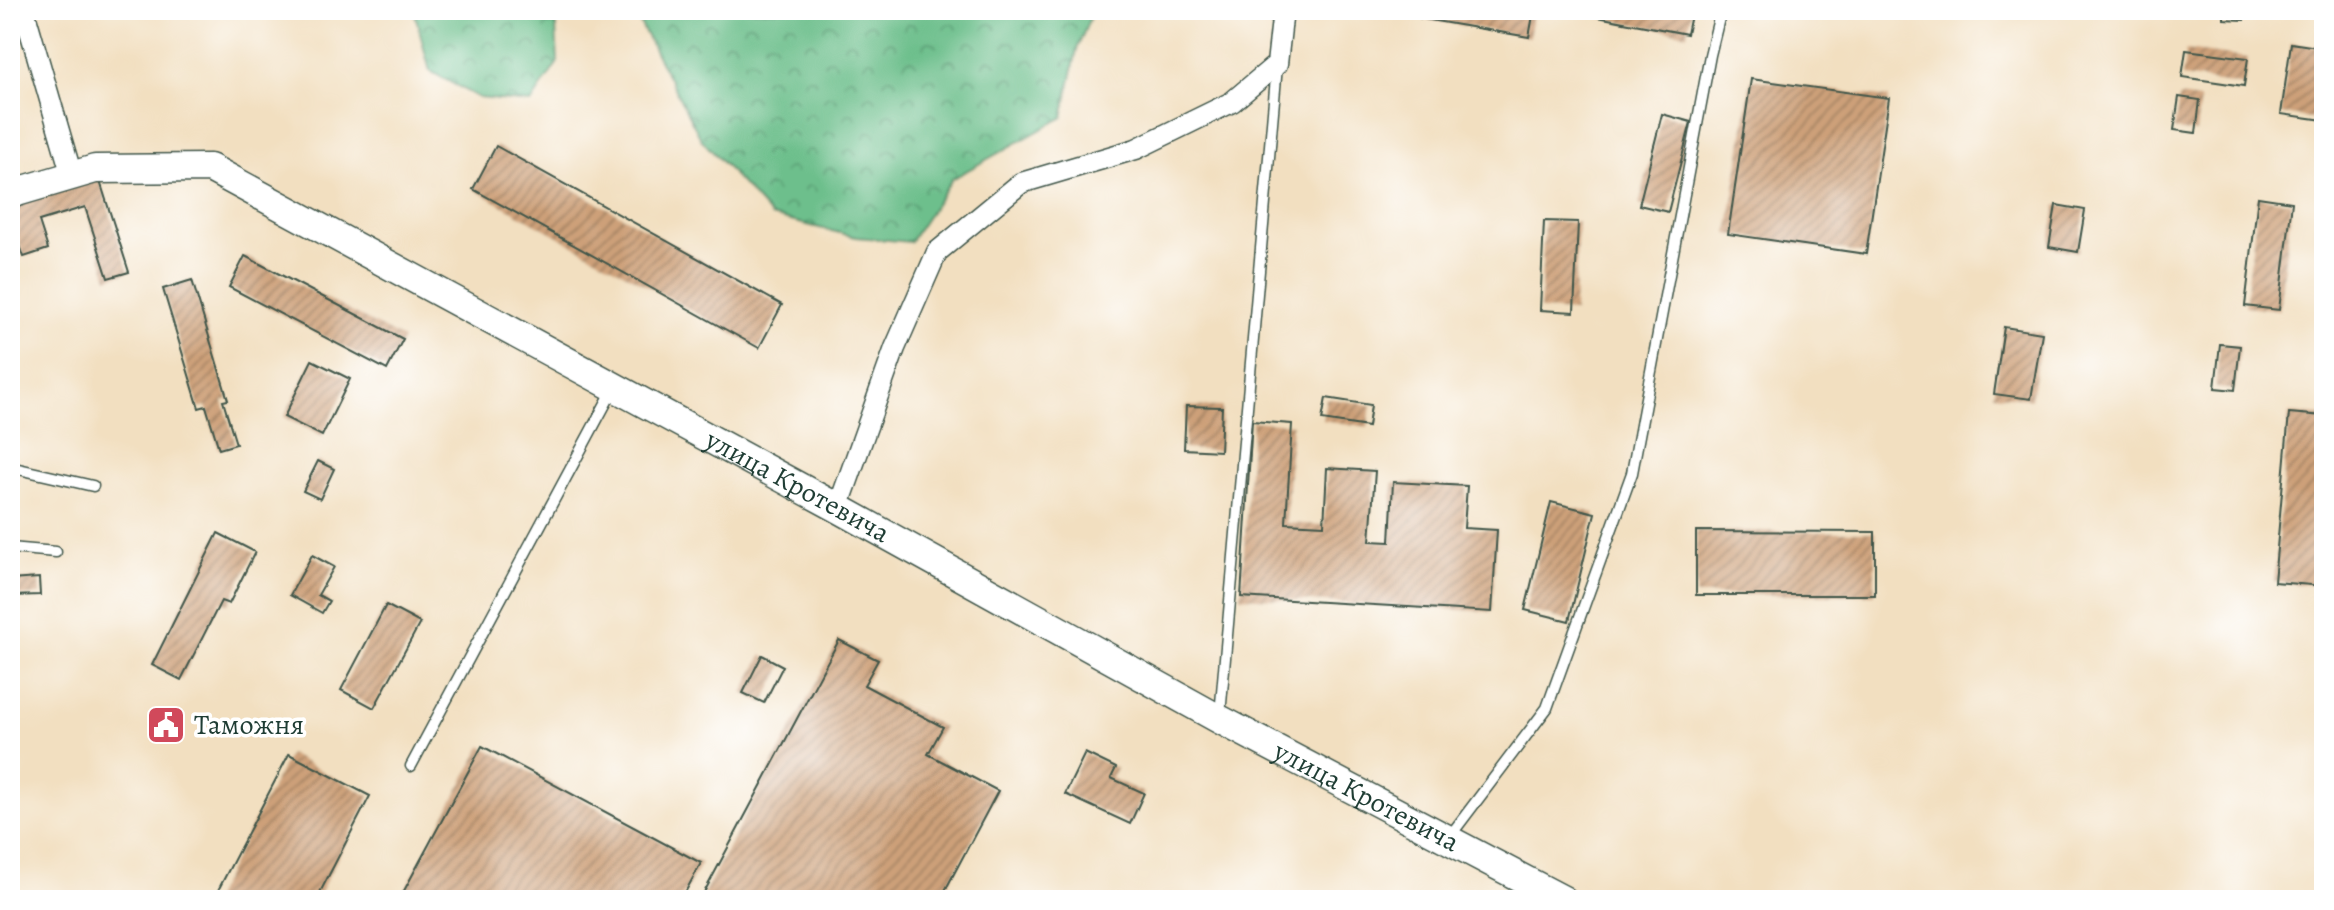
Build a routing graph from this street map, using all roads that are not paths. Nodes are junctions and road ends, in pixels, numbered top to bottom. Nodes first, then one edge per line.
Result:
1 (24, 10) edge
2 (1283, 10) edge
3 (1721, 10) edge
4 (1277, 64) junction
5 (72, 176) junction
6 (10, 194) edge
7 (614, 387) junction
8 (10, 467) edge
9 (93, 486) dead end
10 (838, 508) junction
11 (10, 548) edge
12 (56, 552) dead end
13 (1219, 719) junction
14 (411, 766) dead end
15 (1448, 838) junction
16 (1563, 900) edge

1 - 5 street
2 - 4 street
3 - 15 lane
4 - 10 street
4 - 13 lane
5 - 6 street, улица Кротевича
5 - 7 street, улица Кротевича
7 - 10 street, улица Кротевича
7 - 14 lane
8 - 9 lane
10 - 13 street, улица Кротевича
11 - 12 lane
13 - 15 street, улица Кротевича
15 - 16 street, улица Кротевича

